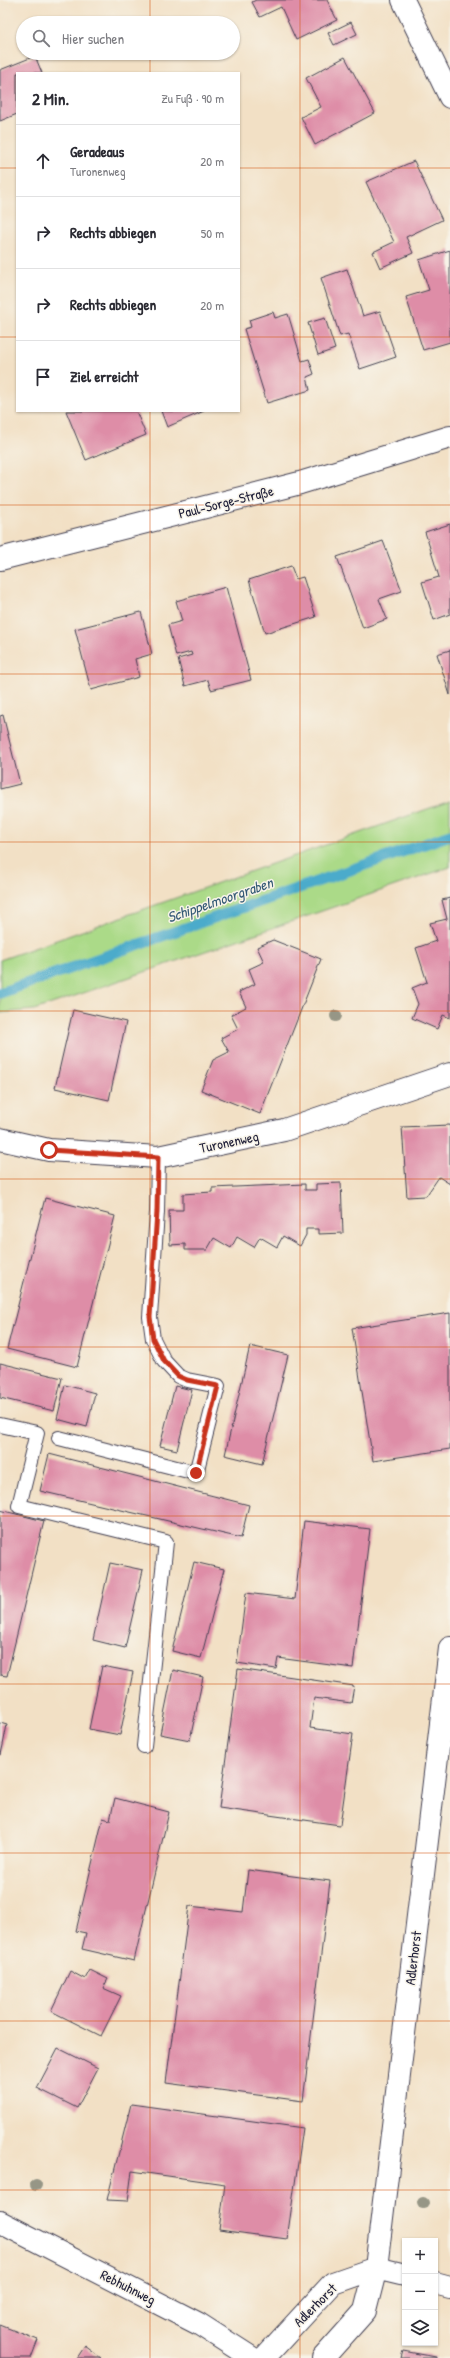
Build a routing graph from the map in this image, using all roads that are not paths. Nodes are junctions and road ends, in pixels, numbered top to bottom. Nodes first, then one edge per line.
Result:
1 (403, 0) edge
2 (450, 97) edge
3 (450, 437) edge
4 (0, 559) edge
5 (450, 1074) edge
6 (0, 1139) edge
7 (158, 1157) junction
8 (0, 1425) edge
9 (59, 1438) dead end
10 (450, 1648) edge
11 (144, 1746) dead end
12 (0, 2222) edge
13 (376, 2268) junction
14 (402, 2274) edge
15 (438, 2284) edge
16 (450, 2287) edge
17 (252, 2358) edge
18 (264, 2358) edge
19 (323, 2358) edge

1 - 2 street
3 - 4 street, Paul-Sorge-Straße
5 - 7 street, Turonenweg
6 - 7 street, Turonenweg
7 - 9 lane
8 - 11 lane
10 - 13 street, Adlerhorst
12 - 17 street, Rebhuhnweg
13 - 14 street
13 - 18 street, Adlerhorst
13 - 19 street, Adlerhorst
15 - 16 street

